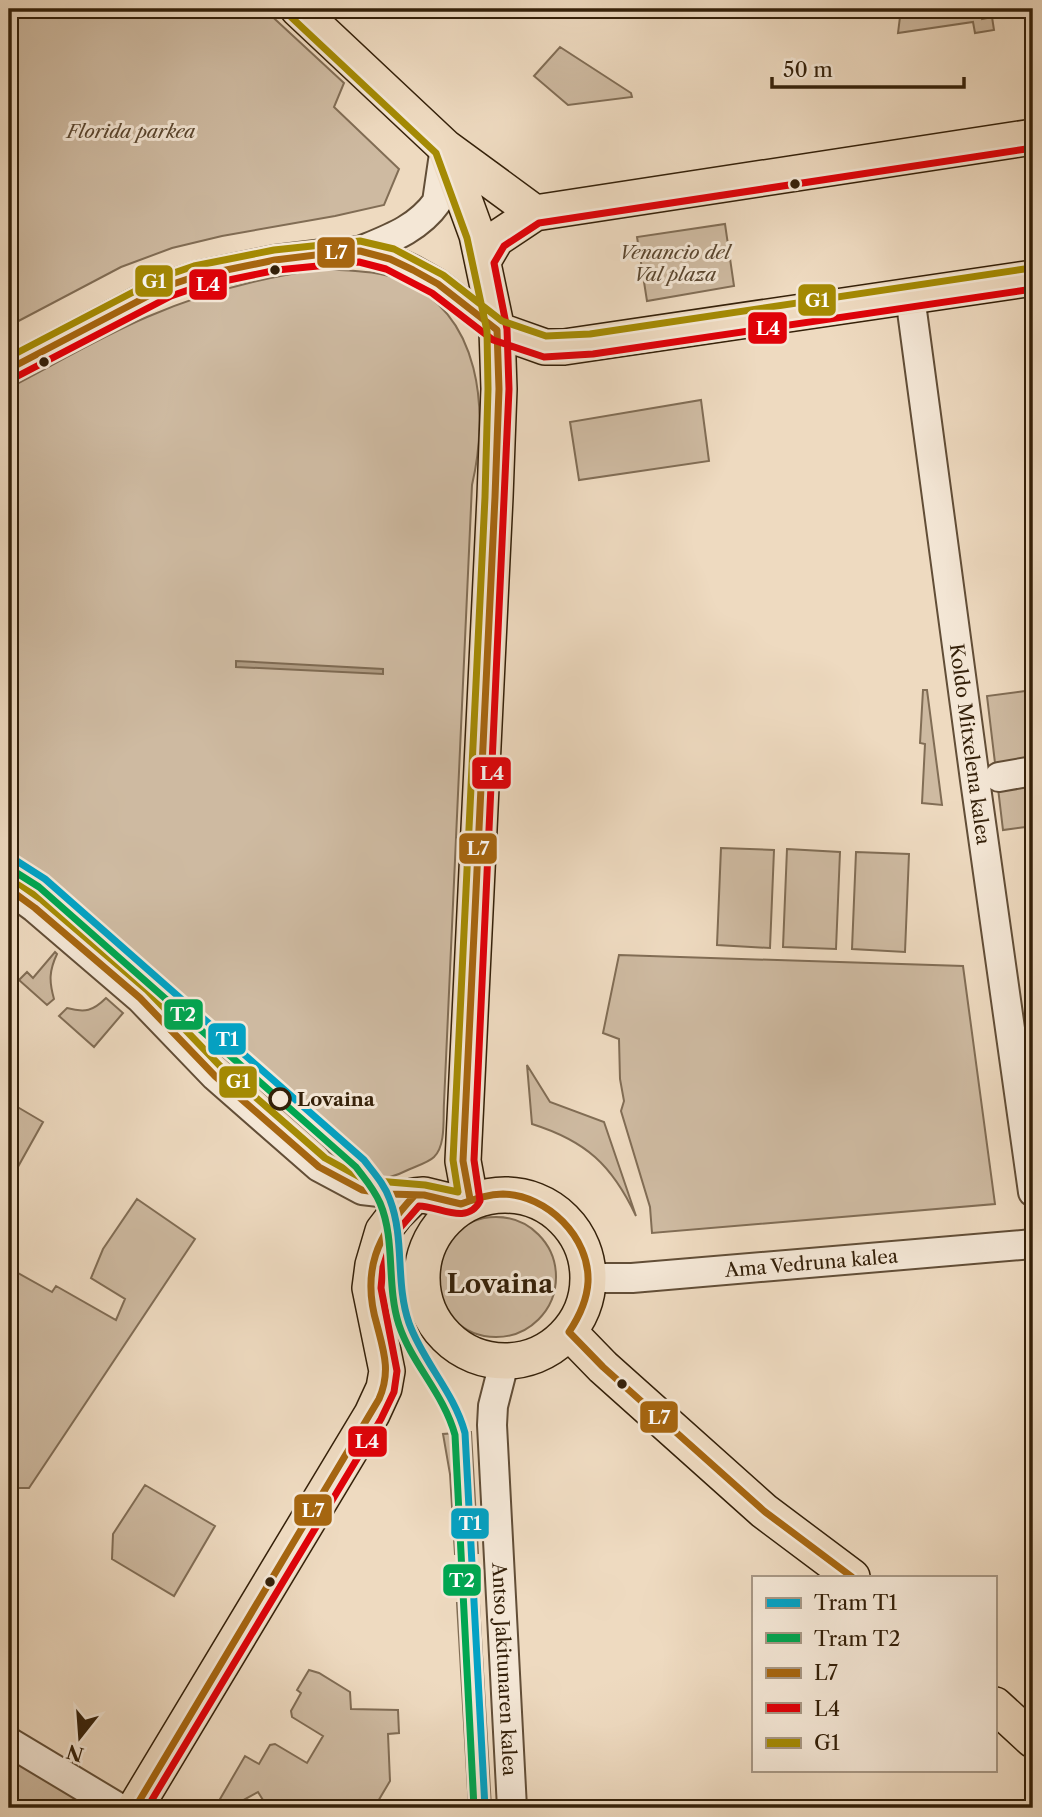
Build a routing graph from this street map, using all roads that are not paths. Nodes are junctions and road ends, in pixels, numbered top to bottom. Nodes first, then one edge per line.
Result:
1 (298, 9) edge
2 (1033, 137) edge
3 (445, 147) junction
4 (535, 213) junction
5 (360, 251) junction
6 (483, 261) junction
7 (1033, 278) edge
8 (910, 296) junction
9 (497, 330) junction
10 (9, 369) edge
11 (1033, 771) edge
12 (999, 777) dead end
13 (9, 889) edge
14 (1033, 1192) edge
15 (414, 1196) junction
16 (466, 1202) junction
17 (1033, 1244) edge
18 (588, 1278) junction
19 (569, 1332) junction
20 (504, 1363) junction
21 (851, 1576) edge
22 (996, 1706) edge
23 (1033, 1740) edge
24 (9, 1742) edge
25 (118, 1808) edge
26 (135, 1808) edge
27 (512, 1808) edge

1 - 3 main road
2 - 4 main road
3 - 4 main road
3 - 5 street
3 - 6 main road
4 - 6 main road
5 - 9 street
5 - 10 street
6 - 9 main road
7 - 8 main road
8 - 9 main road
8 - 14 street, Koldo Mitxelena kalea
9 - 16 main road
11 - 12 street
13 - 15 street
15 - 16 main road
15 - 26 main road
16 - 18 main road
16 - 20 main road
17 - 18 street, Ama Vedruna kalea
18 - 19 main road
19 - 20 main road
19 - 21 main road
20 - 27 street, Antso Jakitunaren kalea
22 - 23 main road
24 - 25 street

